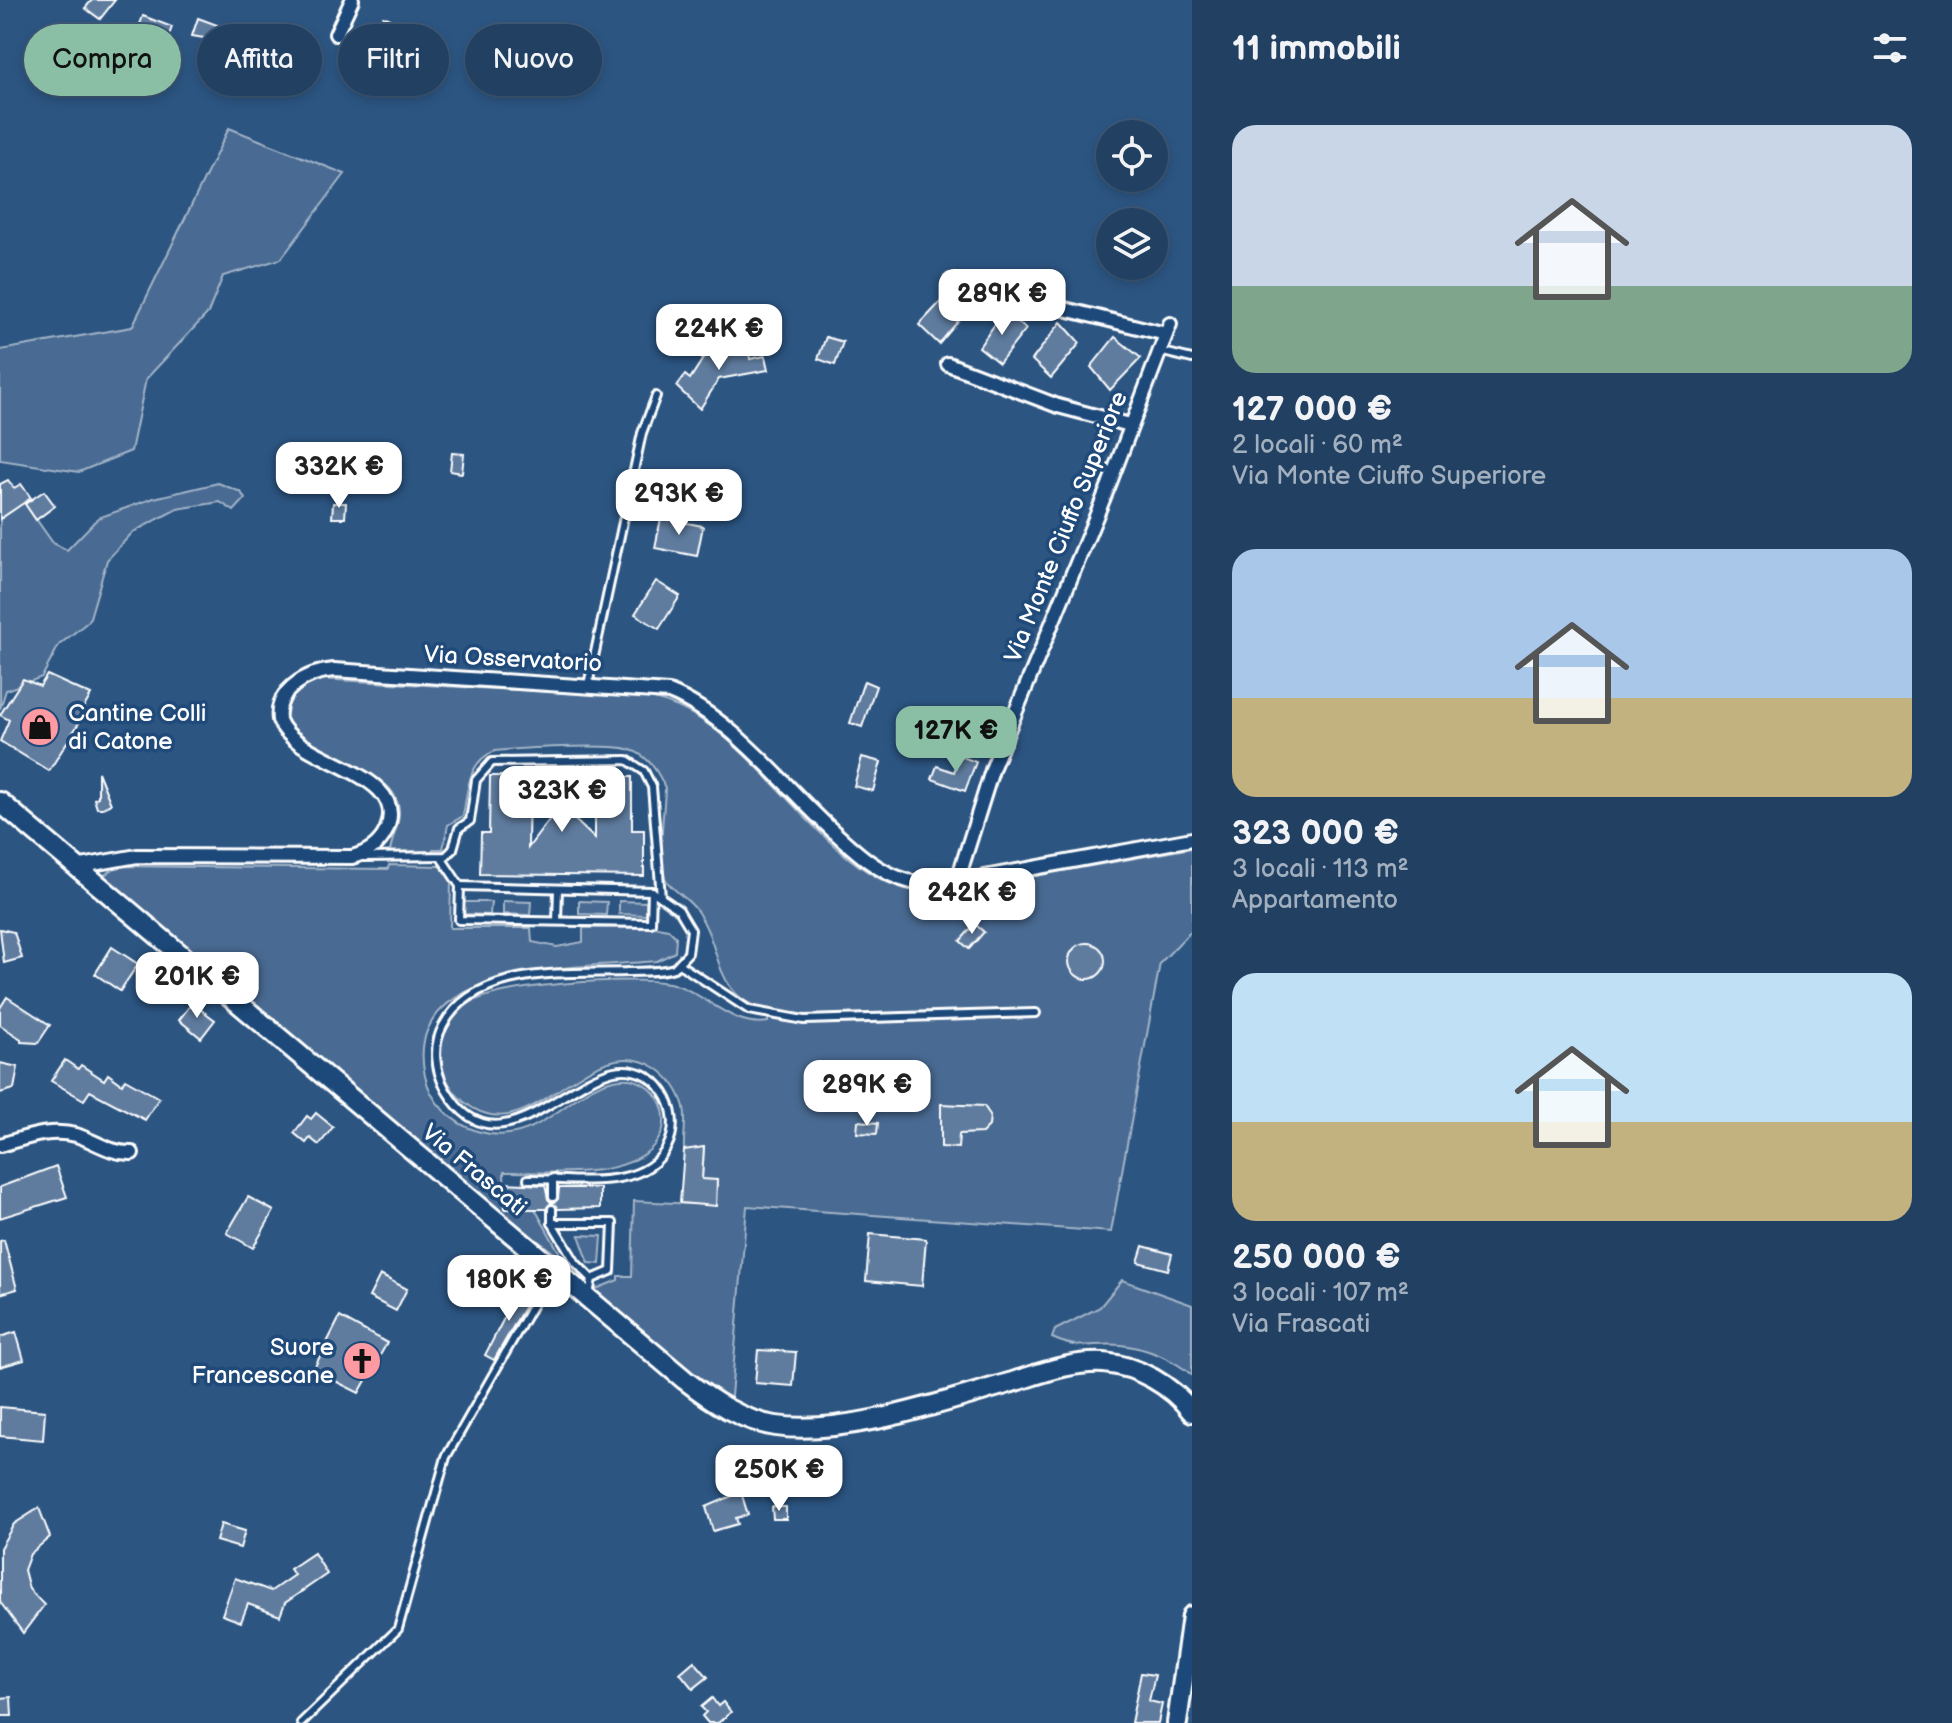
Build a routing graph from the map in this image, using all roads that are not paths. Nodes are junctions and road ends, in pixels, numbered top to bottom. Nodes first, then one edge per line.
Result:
1 (352, 0) edge
2 (336, 34) dead end
3 (951, 281) dead end
4 (1159, 351) junction
5 (1192, 359) edge
6 (948, 364) dead end
7 (656, 396) dead end
8 (1130, 425) junction
9 (588, 685) junction
10 (0, 802) edge
11 (1192, 839) edge
12 (352, 857) junction
13 (442, 859) junction
14 (76, 867) junction
15 (957, 882) junction
16 (460, 886) junction
17 (558, 889) junction
18 (652, 891) junction
19 (661, 897) junction
20 (557, 921) junction
21 (679, 964) junction
22 (1036, 1013) dead end
23 (0, 1145) edge
24 (132, 1153) dead end
25 (553, 1178) junction
26 (528, 1179) dead end
27 (553, 1197) dead end
28 (552, 1209) dead end
29 (552, 1223) junction
30 (553, 1269) junction
31 (592, 1279) junction
32 (589, 1298) junction
33 (1192, 1412) edge
34 (1192, 1616) edge
35 (301, 1723) edge
36 (1177, 1723) edge

1 - 2 street
3 - 4 street, Via Monte Ciuffo Superiore
4 - 5 lane
4 - 8 street, Via Monte Ciuffo Superiore
6 - 8 street
7 - 9 lane
8 - 15 street, Via Monte Ciuffo Superiore
9 - 12 street, Via Osservatorio
9 - 15 street, Via Osservatorio
10 - 14 main road, Via Frascati
11 - 15 street, Via Osservatorio
12 - 13 lane
12 - 14 street
13 - 16 lane
13 - 19 lane
14 - 30 main road, Via Frascati
16 - 17 lane
16 - 20 lane
17 - 18 lane
17 - 20 lane
18 - 19 lane
18 - 20 lane
19 - 21 lane
21 - 22 lane
21 - 25 lane
23 - 24 street
25 - 26 lane
25 - 27 lane
28 - 29 lane
29 - 31 lane
29 - 31 lane
30 - 32 main road, Via Frascati
30 - 35 lane
31 - 32 lane
32 - 33 main road, Via Frascati
34 - 36 main road

